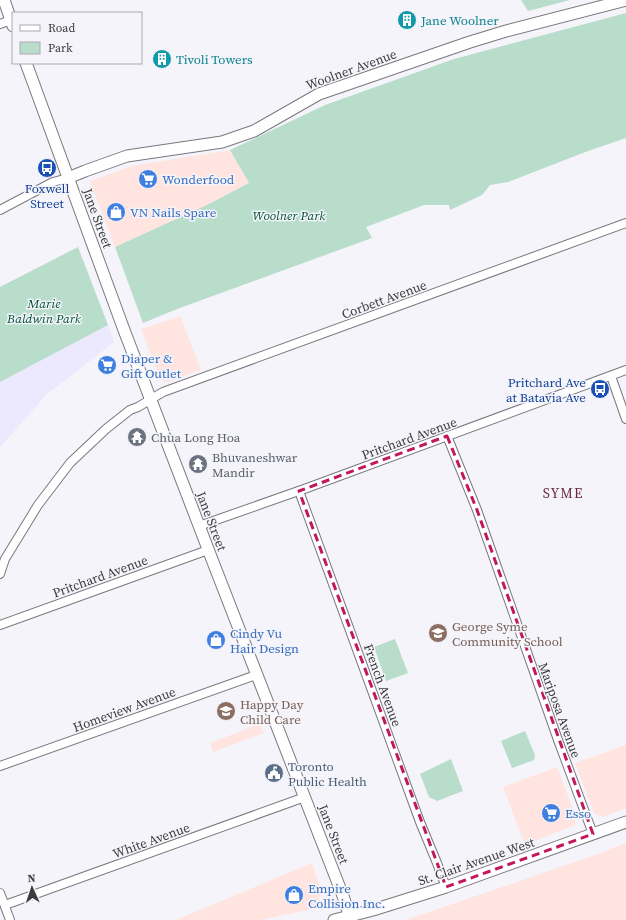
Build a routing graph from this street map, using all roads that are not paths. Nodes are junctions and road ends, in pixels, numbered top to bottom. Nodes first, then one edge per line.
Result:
1 (4, 0) edge
2 (626, 0) edge
3 (12, 23) edge
4 (0, 24) edge
5 (26, 64) edge
6 (68, 178) junction
7 (0, 210) edge
8 (626, 223) edge
9 (626, 370) edge
10 (611, 376) junction
11 (151, 399) junction
12 (626, 418) edge
13 (446, 436) junction
14 (299, 491) junction
15 (199, 526) junction
16 (208, 550) junction
17 (3, 558) edge
18 (0, 574) edge
19 (0, 625) edge
20 (256, 675) junction
21 (0, 766) edge
22 (305, 797) junction
23 (626, 822) edge
24 (593, 834) junction
25 (446, 887) junction
26 (0, 894) edge
27 (5, 906) junction
28 (351, 918) edge
29 (10, 920) edge
30 (334, 920) edge

1 - 3 main road
2 - 6 main road, Woolner Avenue
3 - 4 street
5 - 6 main road, Jane Street
6 - 7 street
6 - 11 main road, Jane Street
8 - 11 street, Corbett Avenue
9 - 10 street, Pritchard Avenue
10 - 12 street
10 - 13 street, Pritchard Avenue
11 - 15 main road, Jane Street
11 - 17 street, Corbett Avenue
13 - 14 street, Pritchard Avenue
13 - 24 street, Mariposa Avenue
14 - 15 street, Pritchard Avenue
14 - 25 street, French Avenue
15 - 16 main road, Jane Street
16 - 19 street, Pritchard Avenue
16 - 20 main road, Jane Street
17 - 18 street, Corbett Avenue
20 - 21 street, Homeview Avenue
20 - 22 main road, Jane Street
22 - 27 street, White Avenue
22 - 28 main road, Jane Street
23 - 24 main road, St. Clair Avenue West
24 - 25 main road, St. Clair Avenue West
25 - 28 main road, St. Clair Avenue West
26 - 27 street
27 - 29 street
28 - 30 main road, St. Clair Avenue West

